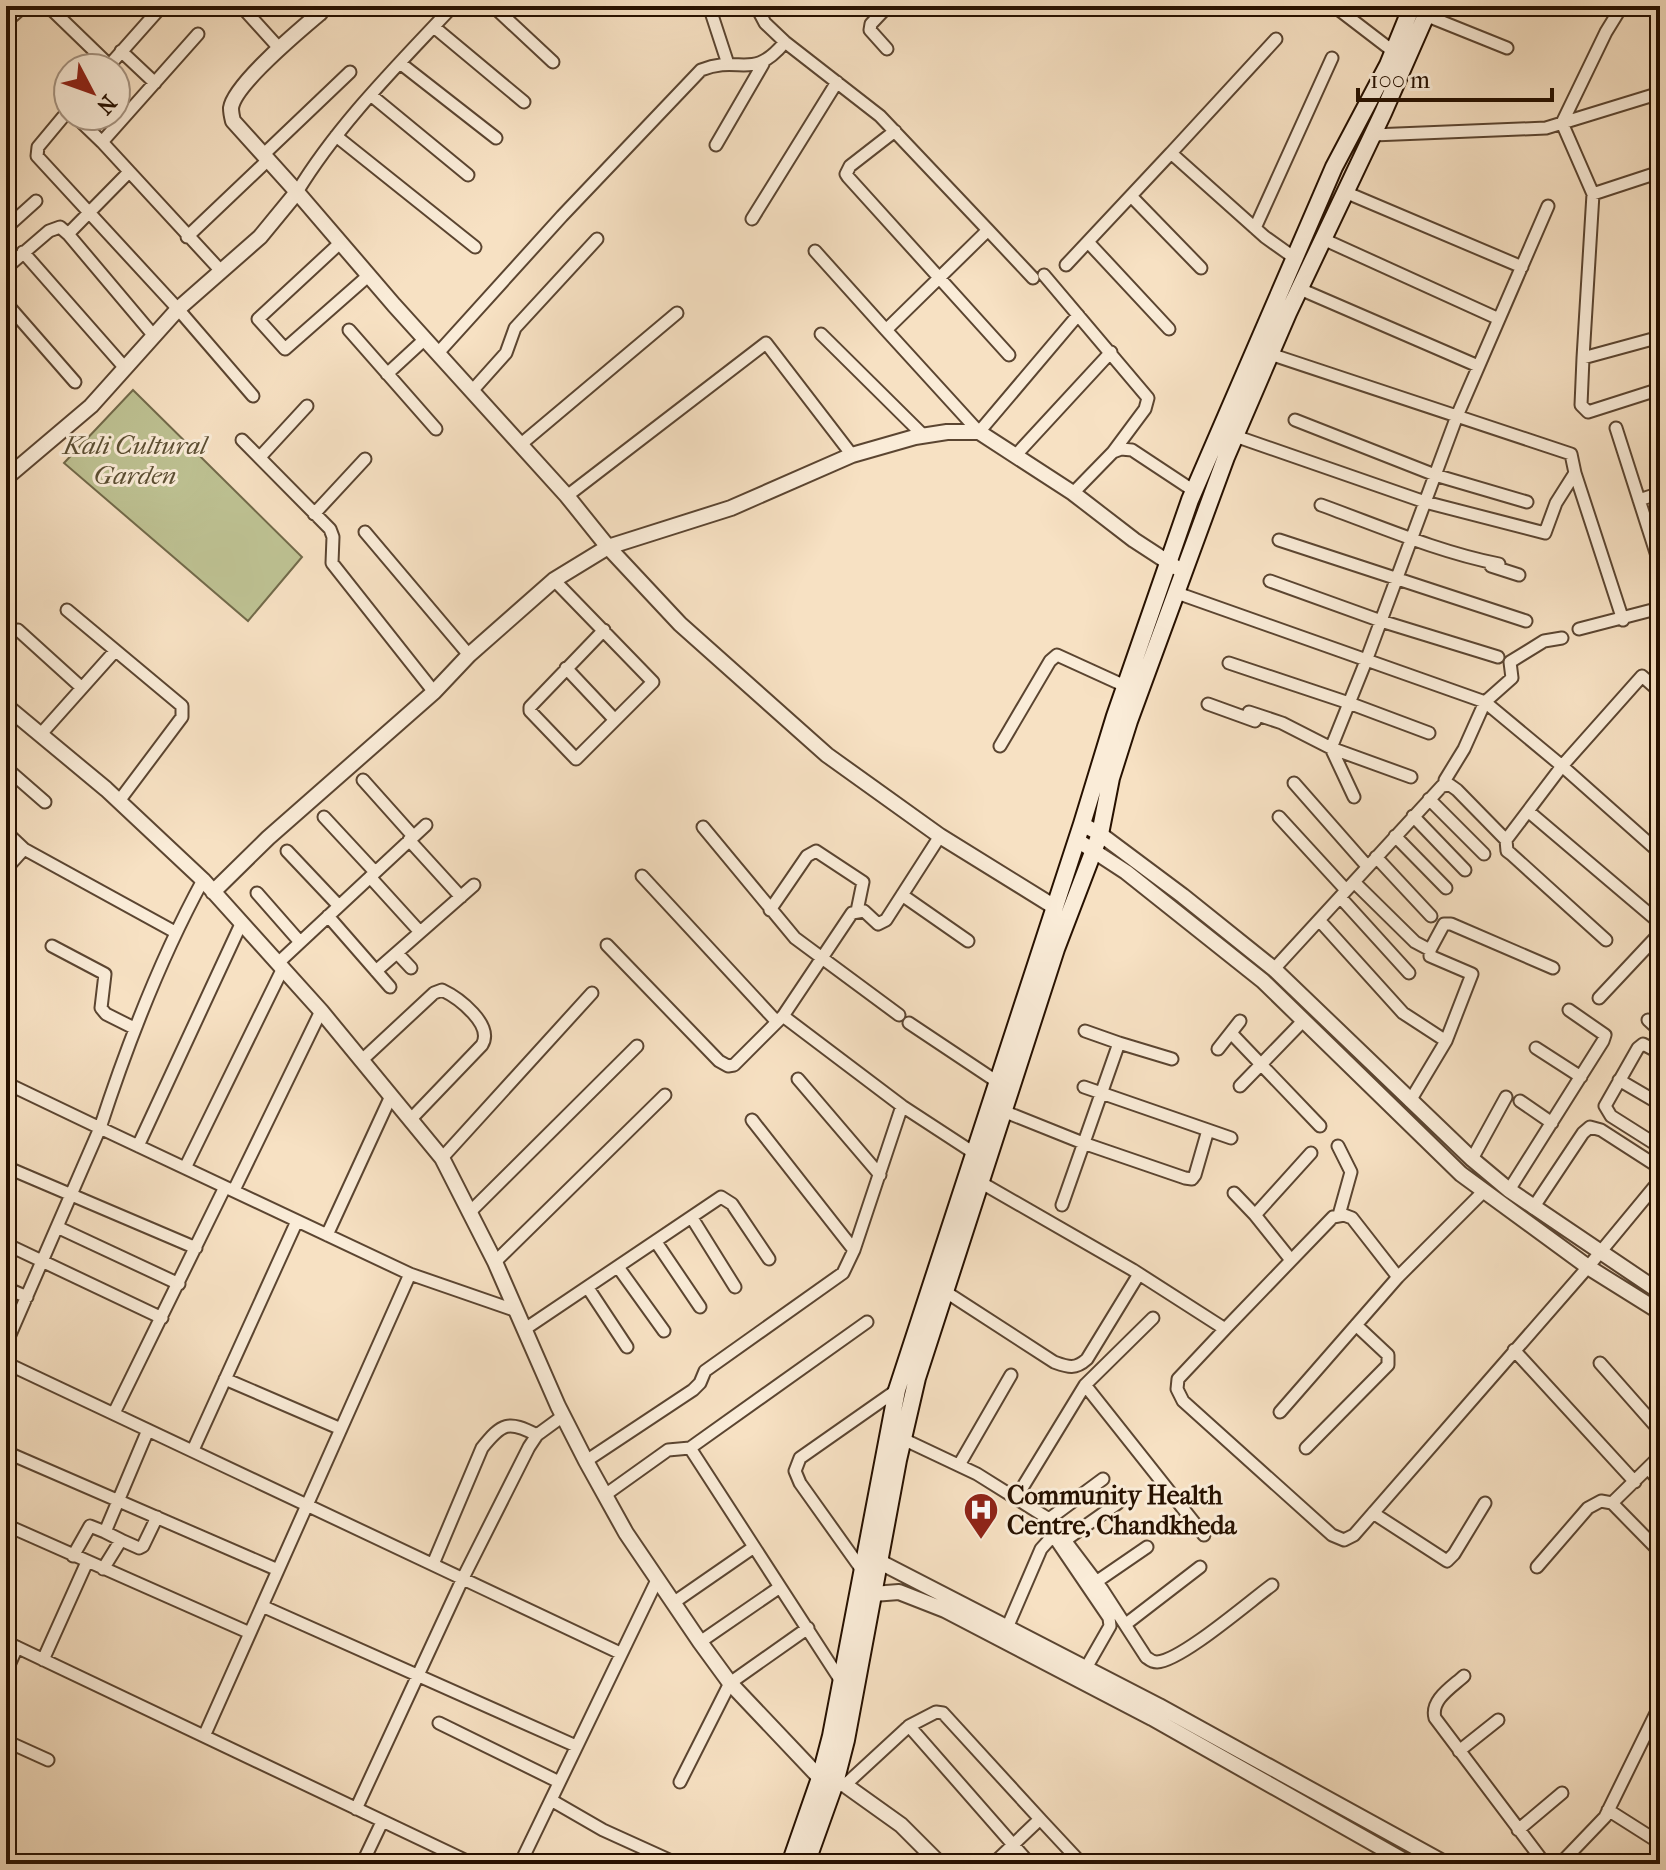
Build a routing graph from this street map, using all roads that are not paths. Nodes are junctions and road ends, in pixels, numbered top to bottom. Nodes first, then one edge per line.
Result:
1 (24, 6) edge
2 (48, 6) edge
3 (162, 6) edge
4 (241, 6) edge
5 (322, 6) edge
6 (453, 6) edge
7 (493, 6) edge
8 (709, 6) edge
9 (756, 6) edge
10 (888, 6) edge
11 (1334, 6) edge
12 (1622, 6) edge
13 (1653, 6) edge
14 (1422, 9) edge
15 (1660, 21) edge
16 (6, 22) edge
17 (434, 27) junction
18 (198, 34) dead end
19 (1276, 39) dead end
20 (785, 42) junction
21 (279, 48) junction
22 (1507, 48) dead end
23 (887, 49) dead end
24 (121, 51) joint
25 (94, 52) edge
26 (1394, 52) junction
27 (1332, 58) dead end
28 (553, 62) dead end
29 (400, 63) junction
30 (728, 64) junction
31 (763, 64) junction
32 (350, 72) dead end
33 (837, 82) junction
34 (155, 83) junction
35 (1660, 93) edge
36 (372, 96) junction
37 (524, 102) dead end
38 (1562, 123) junction
39 (52, 130) edge
40 (895, 131) junction
41 (92, 132) edge
42 (1373, 135) junction
43 (336, 136) junction
44 (496, 138) dead end
45 (102, 142) junction
46 (716, 145) dead end
47 (1171, 153) junction
48 (266, 157) junction
49 (129, 172) junction
50 (1660, 172) edge
51 (468, 175) dead end
52 (297, 192) junction
53 (1345, 192) junction
54 (1593, 194) junction
55 (1131, 196) junction
56 (36, 201) dead end
57 (1548, 206) dead end
58 (89, 213) junction
59 (752, 219) dead end
60 (6, 228) edge
61 (1255, 228) junction
62 (988, 230) junction
63 (68, 234) junction
64 (187, 237) junction
65 (597, 239) dead end
66 (1323, 239) junction
67 (1088, 242) junction
68 (340, 243) junction
69 (475, 247) dead end
70 (815, 251) dead end
71 (23, 252) junction
72 (1296, 259) junction
73 (1066, 265) dead end
74 (1522, 267) junction
75 (6, 268) edge
76 (1201, 268) dead end
77 (221, 271) junction
78 (368, 276) junction
79 (940, 277) junction
80 (1300, 289) junction
81 (6, 303) edge
82 (178, 309) junction
83 (677, 313) dead end
84 (1078, 315) junction
85 (1499, 319) junction
86 (1169, 329) dead end
87 (349, 330) dead end
88 (886, 330) junction
89 (821, 334) dead end
90 (154, 336) junction
91 (1660, 337) edge
92 (425, 339) junction
93 (1111, 352) junction
94 (438, 353) junction
95 (1270, 354) junction
96 (1009, 355) dead end
97 (1583, 358) junction
98 (1478, 366) junction
99 (125, 368) junction
100 (387, 374) junction
101 (75, 382) dead end
102 (1660, 389) edge
103 (472, 391) junction
104 (253, 396) dead end
105 (307, 406) dead end
106 (1457, 416) junction
107 (1295, 420) dead end
108 (1616, 428) dead end
109 (436, 429) dead end
110 (979, 432) junction
111 (924, 436) junction
112 (1235, 436) junction
113 (242, 440) dead end
114 (520, 445) junction
115 (1113, 452) junction
116 (852, 455) junction
117 (1015, 456) junction
118 (260, 457) junction
119 (365, 459) dead end
120 (1575, 473) junction
121 (1435, 475) junction
122 (6, 478) edge
123 (1194, 491) junction
124 (1073, 493) junction
125 (1660, 493) edge
126 (567, 496) junction
127 (1639, 500) junction
128 (1425, 502) junction
129 (1527, 502) dead end
130 (1321, 505) dead end
131 (314, 514) junction
132 (365, 532) dead end
133 (1279, 540) dead end
134 (1411, 540) junction
135 (608, 547) junction
136 (1658, 559) edge
137 (1170, 562) junction
138 (1499, 564) dead end
139 (1184, 573) junction
140 (1519, 575) dead end
141 (1397, 577) junction
142 (554, 580) junction
143 (1270, 581) dead end
144 (1177, 593) junction
145 (1660, 608) edge
146 (67, 610) dead end
147 (1623, 620) junction
148 (1381, 621) junction
149 (1526, 621) dead end
150 (1579, 629) dead end
151 (18, 630) dead end
152 (604, 630) junction
153 (1562, 638) dead end
154 (115, 651) junction
155 (469, 655) junction
156 (1498, 657) dead end
157 (1366, 661) junction
158 (1229, 663) dead end
159 (566, 668) junction
160 (1125, 686) junction
161 (82, 688) junction
162 (434, 692) junction
163 (1660, 692) edge
164 (1485, 702) junction
165 (1349, 703) junction
166 (1208, 704) dead end
167 (1249, 712) dead end
168 (9, 715) edge
169 (615, 720) junction
170 (1429, 733) dead end
171 (40, 735) junction
172 (1000, 746) dead end
173 (1331, 748) junction
174 (1562, 766) junction
175 (6, 768) edge
176 (1411, 777) dead end
177 (363, 780) dead end
178 (1445, 780) dead end
179 (1294, 783) dead end
180 (1354, 797) dead end
181 (1429, 799) junction
182 (119, 801) junction
183 (45, 802) dead end
184 (1528, 811) junction
185 (1413, 816) junction
186 (324, 817) dead end
187 (1279, 817) dead end
188 (426, 825) dead end
189 (703, 827) dead end
190 (6, 832) edge
191 (1080, 832) junction
192 (940, 836) junction
193 (1395, 836) junction
194 (411, 838) junction
195 (1506, 840) junction
196 (1097, 842) junction
197 (24, 849) junction
198 (287, 851) dead end
199 (1660, 853) edge
200 (1484, 854) dead end
201 (1376, 857) junction
202 (1367, 866) junction
203 (6, 869) edge
204 (1465, 870) dead end
205 (372, 874) junction
206 (642, 876) dead end
207 (203, 880) junction
208 (474, 885) dead end
209 (1446, 888) dead end
210 (1347, 890) junction
211 (213, 892) junction
212 (257, 893) dead end
213 (902, 895) junction
214 (461, 897) junction
215 (339, 906) junction
216 (1053, 906) junction
217 (770, 910) junction
218 (857, 911) junction
219 (328, 916) junction
220 (1431, 916) dead end
221 (1319, 920) junction
222 (1660, 923) edge
223 (241, 924) junction
224 (175, 932) junction
225 (420, 932) junction
226 (1660, 933) edge
227 (1606, 940) dead end
228 (968, 941) dead end
229 (300, 942) junction
230 (607, 945) dead end
231 (52, 946) dead end
232 (1430, 950) junction
233 (397, 953) junction
234 (823, 960) junction
235 (280, 966) junction
236 (411, 968) dead end
237 (1553, 968) dead end
238 (1274, 969) junction
239 (376, 971) junction
240 (1409, 973) dead end
241 (390, 987) dead end
242 (592, 993) dead end
243 (1599, 998) dead end
244 (1569, 1010) dead end
245 (321, 1011) junction
246 (899, 1015) dead end
247 (780, 1019) junction
248 (1648, 1020) dead end
249 (1240, 1021) dead end
250 (1303, 1021) junction
251 (909, 1023) dead end
252 (134, 1028) junction
253 (1085, 1031) dead end
254 (1660, 1031) edge
255 (1231, 1033) junction
256 (1446, 1041) junction
257 (1119, 1043) junction
258 (637, 1046) dead end
259 (1536, 1048) dead end
260 (1218, 1049) dead end
261 (1660, 1053) edge
262 (1172, 1059) dead end
263 (362, 1060) junction
264 (1261, 1065) junction
265 (1581, 1077) junction
266 (798, 1079) dead end
267 (1619, 1080) junction
268 (996, 1081) junction
269 (6, 1083) edge
270 (1240, 1086) dead end
271 (1084, 1087) dead end
272 (1101, 1093) junction
273 (665, 1095) dead end
274 (391, 1096) junction
275 (1506, 1097) dead end
276 (1410, 1101) junction
277 (1520, 1101) dead end
278 (1660, 1104) edge
279 (902, 1106) junction
280 (1003, 1111) junction
281 (411, 1119) junction
282 (752, 1120) dead end
283 (1552, 1123) junction
284 (1320, 1126) dead end
285 (100, 1128) junction
286 (1208, 1130) junction
287 (1231, 1138) dead end
288 (1083, 1143) junction
289 (138, 1146) junction
290 (1338, 1146) dead end
291 (1660, 1147) edge
292 (974, 1153) junction
293 (1311, 1153) dead end
294 (442, 1158) junction
295 (1472, 1159) junction
296 (6, 1167) edge
297 (185, 1168) junction
298 (1660, 1168) edge
299 (880, 1175) junction
300 (1660, 1180) edge
301 (980, 1182) junction
302 (230, 1188) junction
303 (1509, 1190) junction
304 (1484, 1191) junction
305 (1234, 1193) dead end
306 (72, 1196) junction
307 (1062, 1205) dead end
308 (1533, 1208) junction
309 (470, 1212) junction
310 (1255, 1215) junction
311 (1339, 1215) junction
312 (692, 1218) junction
313 (297, 1221) junction
314 (57, 1227) junction
315 (327, 1235) junction
316 (656, 1242) junction
317 (6, 1244) edge
318 (196, 1248) junction
319 (854, 1250) junction
320 (1599, 1252) junction
321 (769, 1259) dead end
322 (1291, 1260) junction
323 (41, 1262) junction
324 (495, 1262) junction
325 (618, 1267) junction
326 (1588, 1267) junction
327 (1136, 1272) junction
328 (410, 1274) junction
329 (1398, 1277) junction
330 (179, 1284) junction
331 (735, 1287) dead end
332 (6, 1288) edge
333 (588, 1288) junction
334 (946, 1292) junction
335 (1660, 1292) edge
336 (27, 1297) junction
337 (700, 1307) dead end
338 (514, 1310) junction
339 (1660, 1312) edge
340 (1105, 1316) dead end
341 (162, 1318) junction
342 (1153, 1318) dead end
343 (867, 1322) dead end
344 (10, 1324) edge
345 (1356, 1325) junction
346 (525, 1329) junction
347 (1225, 1329) junction
348 (664, 1331) dead end
349 (6, 1344) edge
350 (627, 1347) dead end
351 (1514, 1350) junction
352 (6, 1363) edge
353 (1600, 1363) dead end
354 (1011, 1375) dead end
355 (225, 1379) junction
356 (1085, 1385) junction
357 (897, 1390) junction
358 (1280, 1412) dead end
359 (114, 1413) junction
360 (563, 1416) junction
361 (341, 1429) junction
362 (148, 1430) junction
363 (1660, 1431) edge
364 (537, 1435) junction
365 (903, 1439) junction
366 (690, 1448) junction
367 (1306, 1448) dead end
368 (193, 1450) junction
369 (6, 1452) edge
370 (1660, 1456) edge
371 (586, 1461) junction
372 (959, 1465) junction
373 (1648, 1468) junction
374 (1103, 1479) dead end
375 (1635, 1482) junction
376 (1660, 1482) edge
377 (605, 1495) junction
378 (1016, 1498) junction
379 (117, 1500) junction
380 (1118, 1503) dead end
381 (1485, 1503) dead end
382 (1612, 1503) junction
383 (308, 1504) junction
384 (1373, 1513) junction
385 (157, 1517) junction
386 (1049, 1519) junction
387 (6, 1525) edge
388 (105, 1532) junction
389 (1204, 1535) dead end
390 (121, 1540) junction
391 (1064, 1541) junction
392 (754, 1547) junction
393 (1147, 1547) dead end
394 (1660, 1552) edge
395 (73, 1556) junction
396 (87, 1562) junction
397 (880, 1562) junction
398 (433, 1564) junction
399 (1200, 1567) dead end
400 (1537, 1567) dead end
401 (103, 1569) junction
402 (278, 1570) junction
403 (862, 1570) junction
404 (463, 1578) junction
405 (657, 1580) junction
406 (1096, 1582) junction
407 (1272, 1585) dead end
408 (780, 1587) junction
409 (873, 1594) junction
410 (673, 1603) junction
411 (262, 1606) junction
412 (1126, 1624) junction
413 (808, 1628) junction
414 (1007, 1628) junction
415 (250, 1633) junction
416 (700, 1642) junction
417 (11, 1645) edge
418 (620, 1653) junction
419 (43, 1660) junction
420 (1086, 1668) junction
421 (6, 1672) edge
422 (417, 1676) junction
423 (1464, 1676) dead end
424 (841, 1681) junction
425 (730, 1683) junction
426 (1660, 1705) edge
427 (1498, 1720) dead end
428 (439, 1723) dead end
429 (909, 1726) junction
430 (205, 1734) junction
431 (6, 1741) edge
432 (576, 1746) junction
433 (1459, 1751) junction
434 (48, 1760) dead end
435 (559, 1782) junction
436 (680, 1782) dead end
437 (833, 1782) junction
438 (1562, 1793) dead end
439 (551, 1800) junction
440 (356, 1809) junction
441 (1608, 1810) junction
442 (1040, 1819) junction
443 (382, 1822) junction
444 (1518, 1830) junction
445 (1660, 1843) edge
446 (1013, 1846) junction
447 (362, 1864) edge
448 (473, 1864) edge
449 (520, 1864) edge
450 (678, 1864) edge
451 (790, 1864) edge
452 (806, 1864) edge
453 (940, 1864) edge
454 (993, 1864) edge
455 (1030, 1864) edge
456 (1082, 1864) edge
457 (1410, 1864) edge
458 (1446, 1864) edge
459 (1545, 1864) edge
460 (1560, 1864) edge

1 - 16 street
2 - 25 street
3 - 24 street
4 - 21 street
5 - 21 street
6 - 17 street
7 - 28 street
8 - 30 street
9 - 20 street
10 - 23 street
11 - 26 street
12 - 38 street
13 - 15 street
14 - 22 street
14 - 26 main road
14 - 42 main road
17 - 29 street
17 - 37 street
18 - 34 street
19 - 47 street
20 - 31 street
20 - 33 street
21 - 48 street
24 - 34 street
26 - 72 main road
27 - 61 street
29 - 36 street
29 - 44 street
30 - 31 street
30 - 94 street
31 - 46 street
32 - 48 street
33 - 40 street
33 - 59 street
34 - 45 street
35 - 38 street
36 - 43 street
36 - 51 street
38 - 42 street
38 - 54 street
39 - 58 street
40 - 62 street
40 - 79 street
41 - 45 street
42 - 53 main road
43 - 52 street
43 - 69 street
45 - 49 street
47 - 55 street
47 - 61 street
48 - 52 street
48 - 64 street
49 - 58 street
49 - 64 street
50 - 54 street
52 - 68 street
52 - 77 street
53 - 66 main road
53 - 74 street
54 - 97 street
55 - 67 street
55 - 76 street
56 - 60 street
57 - 74 street
58 - 63 street
58 - 82 street
61 - 72 street
62 - 79 street
62 - 84 street
63 - 71 street
63 - 90 street
64 - 77 street
65 - 103 street
66 - 80 main road
66 - 85 street
67 - 73 street
67 - 86 street
68 - 78 street
68 - 78 street
70 - 88 street
71 - 75 street
71 - 99 street
72 - 123 main road
74 - 85 street
77 - 82 street
78 - 92 street
79 - 88 street
79 - 96 street
80 - 95 main road
80 - 98 street
81 - 101 street
82 - 90 street
82 - 104 street
83 - 114 street
84 - 93 street
84 - 110 street
85 - 98 street
87 - 100 street
88 - 110 street
89 - 111 street
90 - 99 street
91 - 97 street
92 - 94 street
92 - 100 street
93 - 115 street
93 - 117 street
94 - 103 street
95 - 106 street
95 - 112 main road
97 - 102 street
98 - 106 street
99 - 122 street
100 - 109 street
103 - 114 street
105 - 118 street
106 - 120 street
106 - 121 street
107 - 121 street
108 - 127 street
110 - 111 street
110 - 117 street
111 - 116 street
112 - 128 street
112 - 139 main road
113 - 118 street
114 - 126 street
115 - 123 street
115 - 124 street
116 - 126 street
116 - 135 street
117 - 124 street
118 - 131 street
119 - 131 street
120 - 128 street
120 - 147 street
121 - 128 street
121 - 129 street
123 - 137 main road
124 - 137 street
125 - 127 street
126 - 135 street
127 - 136 street
128 - 134 street
130 - 134 street
131 - 162 street
132 - 155 street
133 - 141 street
134 - 138 street
134 - 140 street
134 - 141 street
135 - 142 street
135 - 192 street
137 - 139 street
137 - 160 main road
139 - 144 main road
141 - 148 street
141 - 149 street
142 - 152 street
142 - 155 street
143 - 148 street
144 - 157 street
144 - 196 main road
145 - 147 street
146 - 154 street
147 - 150 street
148 - 156 street
148 - 157 street
151 - 161 street
152 - 159 street
152 - 169 street
153 - 164 street
154 - 161 street
154 - 182 street
155 - 162 street
157 - 164 street
157 - 165 street
158 - 165 street
159 - 169 street
159 - 169 street
160 - 172 street
160 - 191 main road
161 - 171 street
162 - 211 street
163 - 174 street
164 - 174 street
164 - 178 street
165 - 170 street
165 - 173 street
166 - 173 street
167 - 173 street
168 - 171 street
171 - 182 street
173 - 176 street
173 - 180 street
174 - 184 street
174 - 199 street
175 - 183 street
177 - 194 street
179 - 202 street
181 - 185 street
181 - 195 street
181 - 200 street
182 - 207 street
184 - 195 street
184 - 222 street
185 - 193 street
185 - 204 street
186 - 205 street
187 - 210 street
188 - 194 street
189 - 217 street
190 - 197 street
191 - 196 street
191 - 216 main road
192 - 213 street
192 - 216 street
193 - 201 street
193 - 209 street
194 - 205 street
194 - 214 street
195 - 227 street
196 - 238 street
196 - 250 street
196 - 280 main road
197 - 203 street
197 - 224 street
198 - 215 street
201 - 202 street
201 - 220 street
202 - 210 street
205 - 215 street
205 - 225 street
206 - 247 street
207 - 211 street
207 - 224 street
208 - 214 street
210 - 221 street
210 - 232 street
210 - 240 street
211 - 223 street
212 - 229 street
213 - 218 street
213 - 228 street
214 - 225 street
215 - 219 street
216 - 268 main road
217 - 218 street
217 - 234 street
218 - 234 street
219 - 229 street
219 - 239 street
221 - 238 street
221 - 256 street
223 - 235 street
223 - 289 street
224 - 252 street
225 - 233 street
226 - 243 street
229 - 235 street
230 - 247 street
231 - 252 street
232 - 237 street
232 - 256 street
233 - 236 street
233 - 239 street
234 - 246 street
234 - 247 street
235 - 245 street
235 - 297 street
238 - 276 street
239 - 241 street
242 - 294 street
244 - 265 street
245 - 263 street
245 - 302 street
247 - 279 street
248 - 254 street
249 - 255 street
250 - 264 street
250 - 304 street
251 - 268 street
252 - 285 street
253 - 257 street
255 - 260 street
255 - 264 street
256 - 276 street
257 - 262 street
257 - 272 street
258 - 309 street
259 - 265 street
261 - 267 street
263 - 274 street
263 - 281 street
264 - 270 street
264 - 284 street
265 - 283 street
266 - 299 street
267 - 278 street
267 - 291 street
268 - 292 main road
269 - 285 street
271 - 272 street
272 - 286 street
272 - 288 street
273 - 324 street
274 - 281 street
274 - 315 street
275 - 295 street
276 - 295 street
277 - 283 street
279 - 292 street
279 - 299 street
280 - 288 street
280 - 301 main road
281 - 294 street
282 - 319 street
283 - 303 street
285 - 289 street
285 - 306 street
286 - 287 street
286 - 288 street
288 - 307 street
289 - 297 street
290 - 311 street
292 - 357 main road
293 - 310 street
294 - 309 street
295 - 303 street
296 - 306 street
297 - 302 street
298 - 308 street
299 - 319 street
300 - 320 street
301 - 327 street
301 - 334 main road
302 - 313 street
302 - 318 street
303 - 308 street
304 - 326 street
304 - 329 street
305 - 310 street
306 - 314 street
306 - 318 street
308 - 320 street
309 - 324 street
310 - 322 street
311 - 322 street
311 - 329 street
312 - 316 street
312 - 321 street
312 - 331 street
313 - 315 street
313 - 355 street
314 - 323 street
314 - 330 street
315 - 328 street
316 - 325 street
316 - 337 street
317 - 323 street
318 - 330 street
319 - 371 street
320 - 326 street
320 - 335 street
322 - 347 street
323 - 336 street
323 - 341 street
324 - 338 street
325 - 333 street
325 - 348 street
326 - 339 street
326 - 351 street
327 - 334 street
327 - 340 street
327 - 347 street
328 - 338 street
328 - 361 street
329 - 345 street
330 - 341 street
332 - 336 street
333 - 346 street
333 - 350 street
334 - 365 main road
336 - 344 street
338 - 346 street
341 - 359 street
342 - 356 street
343 - 366 street
344 - 349 street
345 - 358 street
345 - 367 street
346 - 360 street
347 - 384 street
351 - 375 street
351 - 384 street
352 - 359 street
353 - 363 street
354 - 372 street
355 - 361 street
355 - 368 street
356 - 378 street
356 - 389 street
357 - 403 main road
357 - 403 street
359 - 362 street
360 - 364 street
360 - 371 street
361 - 383 street
362 - 368 street
362 - 379 street
364 - 398 street
364 - 404 street
365 - 372 street
365 - 397 main road
366 - 377 street
366 - 392 street
368 - 383 street
369 - 379 street
370 - 373 street
371 - 377 street
372 - 378 street
373 - 375 street
373 - 376 street
374 - 386 street
375 - 382 street
377 - 405 street
378 - 386 street
379 - 385 street
379 - 388 street
380 - 391 street
381 - 384 street
382 - 394 street
382 - 400 street
383 - 398 street
383 - 402 street
385 - 390 street
385 - 402 street
386 - 391 street
387 - 395 street
388 - 390 street
388 - 395 street
390 - 401 street
391 - 406 street
392 - 408 street
392 - 410 street
393 - 406 street
395 - 396 street
396 - 401 street
396 - 419 street
397 - 409 main road
397 - 414 street
398 - 404 street
399 - 412 street
401 - 415 street
402 - 411 street
403 - 424 main road
404 - 418 street
404 - 422 street
405 - 410 street
405 - 418 street
406 - 412 street
407 - 412 street
408 - 413 street
408 - 416 street
409 - 437 main road
409 - 457 street
410 - 416 street
411 - 415 street
411 - 422 street
413 - 424 street
413 - 425 street
414 - 420 street
414 - 420 street
415 - 430 street
416 - 425 street
417 - 419 street
417 - 421 street
418 - 432 street
419 - 430 street
420 - 458 street
422 - 432 street
422 - 440 street
423 - 433 street
424 - 437 main road
425 - 436 street
425 - 437 street
426 - 441 street
427 - 433 street
428 - 435 street
429 - 437 street
429 - 442 street
429 - 446 street
430 - 440 street
431 - 434 street
432 - 435 street
433 - 444 street
435 - 439 street
437 - 451 main road
437 - 452 main road
437 - 453 street
438 - 444 street
439 - 449 street
439 - 450 street
440 - 443 street
441 - 445 street
441 - 460 street
442 - 446 street
442 - 456 street
443 - 447 street
443 - 448 street
444 - 459 street
446 - 454 street
446 - 455 street

